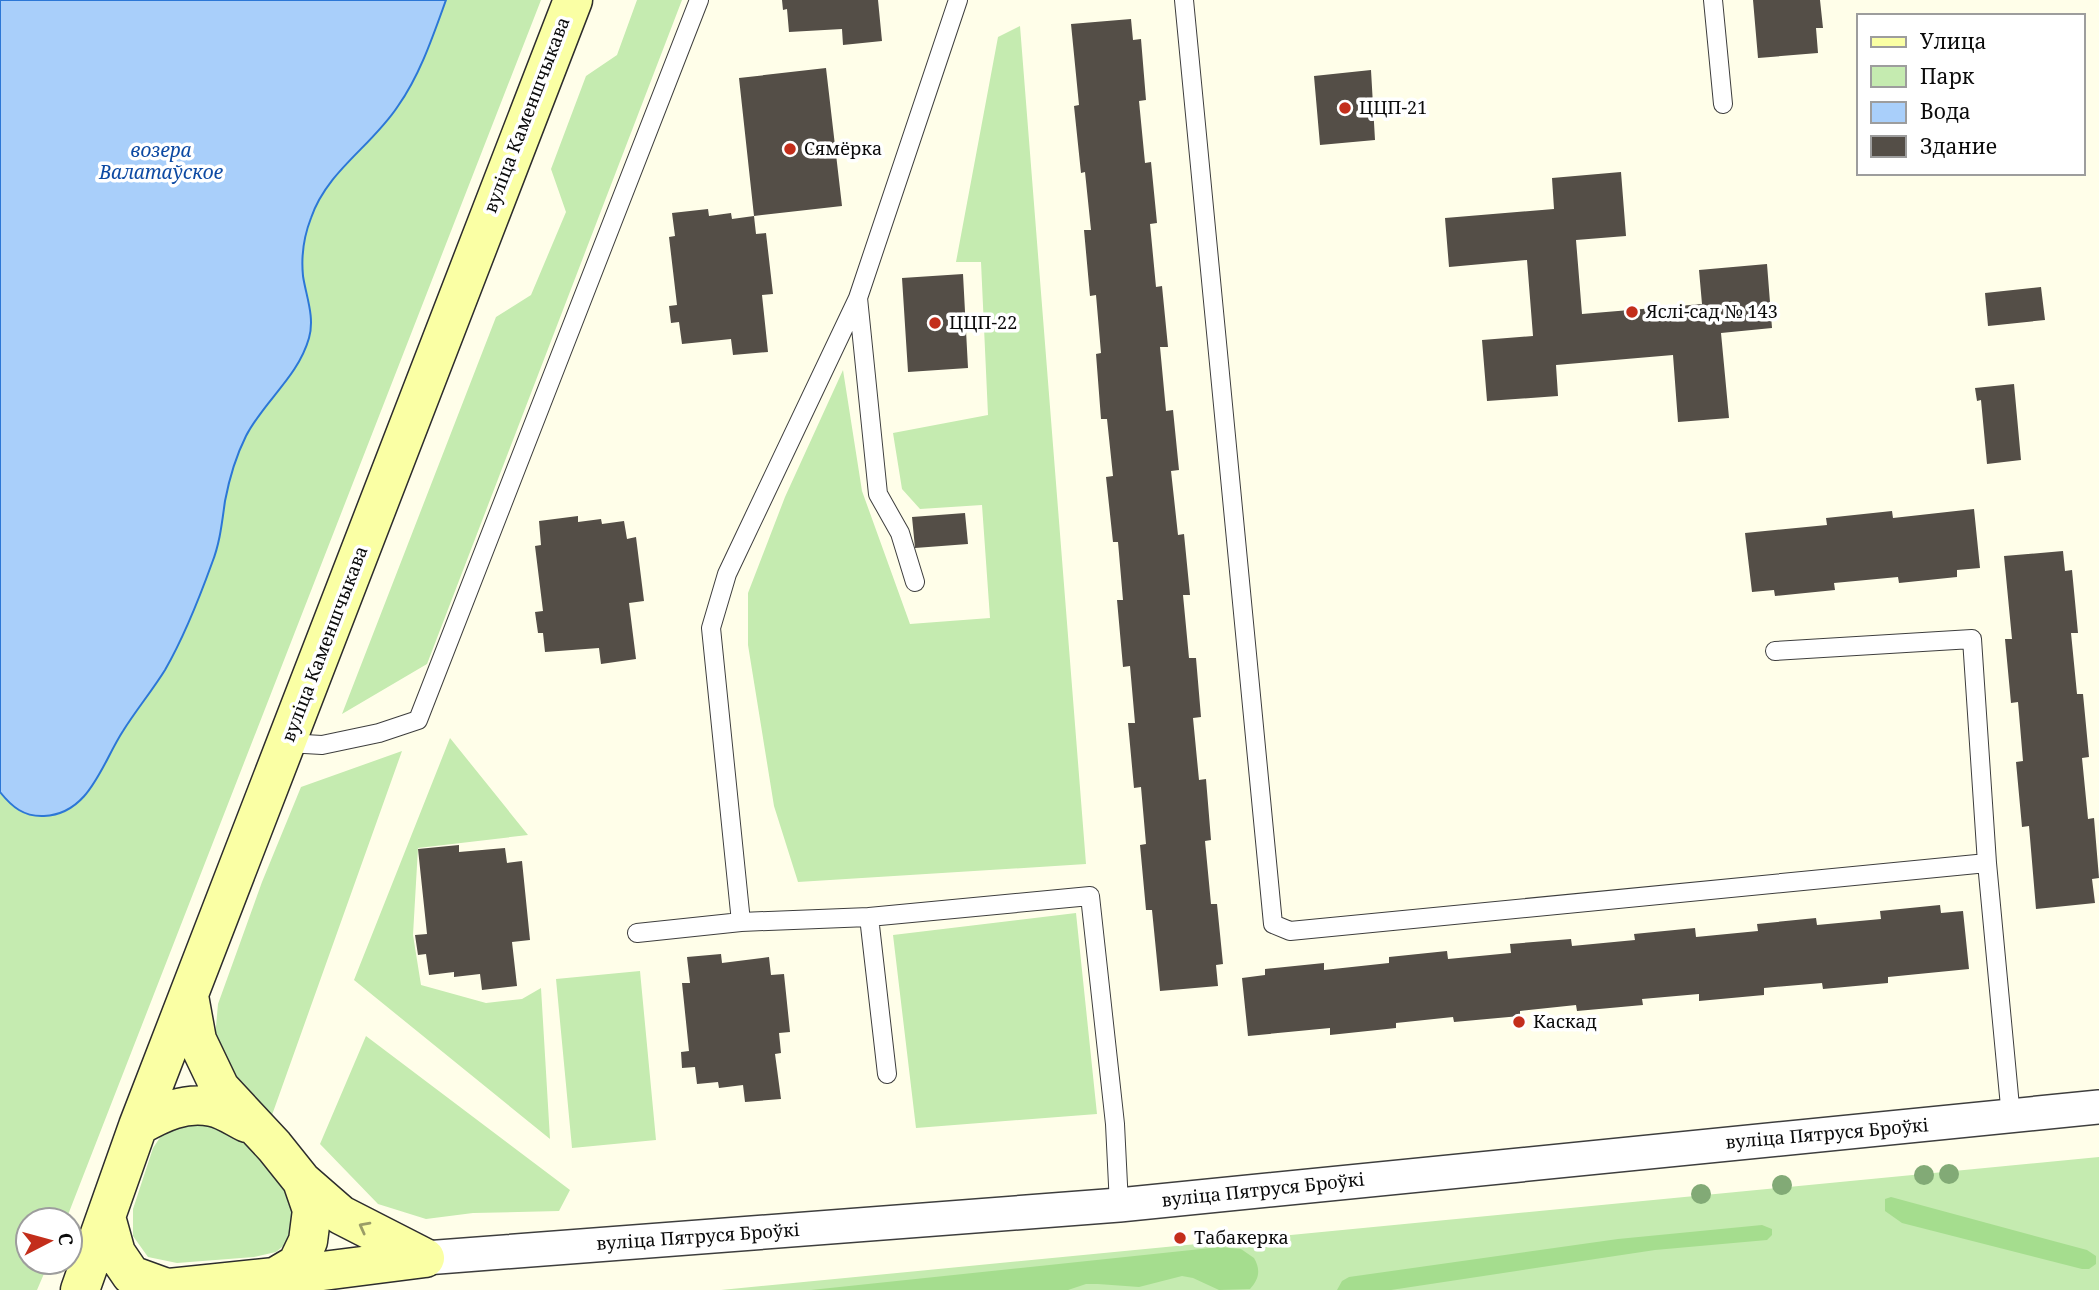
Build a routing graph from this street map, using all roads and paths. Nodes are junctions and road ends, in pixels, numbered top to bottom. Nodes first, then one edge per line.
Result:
1 (573, 0) edge
2 (698, 0) edge
3 (958, 0) edge
4 (1184, 0) edge
5 (1713, 0) edge
6 (1723, 104) dead end
7 (858, 298) junction
8 (915, 582) dead end
9 (1775, 651) dead end
10 (287, 743) junction
11 (1987, 863) junction
12 (869, 917) junction
13 (741, 922) junction
14 (637, 933) dead end
15 (189, 996) junction
16 (887, 1074) dead end
17 (2099, 1107) edge
18 (2011, 1117) junction
19 (138, 1126) junction
20 (255, 1126) junction
21 (302, 1181) junction
22 (1119, 1205) junction
23 (106, 1217) junction
24 (425, 1258) junction
25 (275, 1278) junction
26 (157, 1289) edge
27 (80, 1290) edge

1 - 10 street, вуліца Каменшчыкава
2 - 10 lane
3 - 7 lane
4 - 11 lane
5 - 6 lane
7 - 8 lane
7 - 13 lane
9 - 11 lane
10 - 15 street, вуліца Каменшчыкава
11 - 18 lane
12 - 13 lane
12 - 16 lane
12 - 22 lane
13 - 14 lane
15 - 19 street, вуліца Каменшчыкава
15 - 20 street
17 - 18 street, вуліца Пятруся Броўкі
18 - 22 street, вуліца Пятруся Броўкі
19 - 20 street
19 - 23 street, вуліца Каменшчыкава
20 - 21 street
24 -> 21 street
21 - 25 street
22 - 24 street, вуліца Пятруся Броўкі
23 - 26 street
23 - 27 street, вуліца Каменшчыкава
24 - 25 street
25 - 26 street

